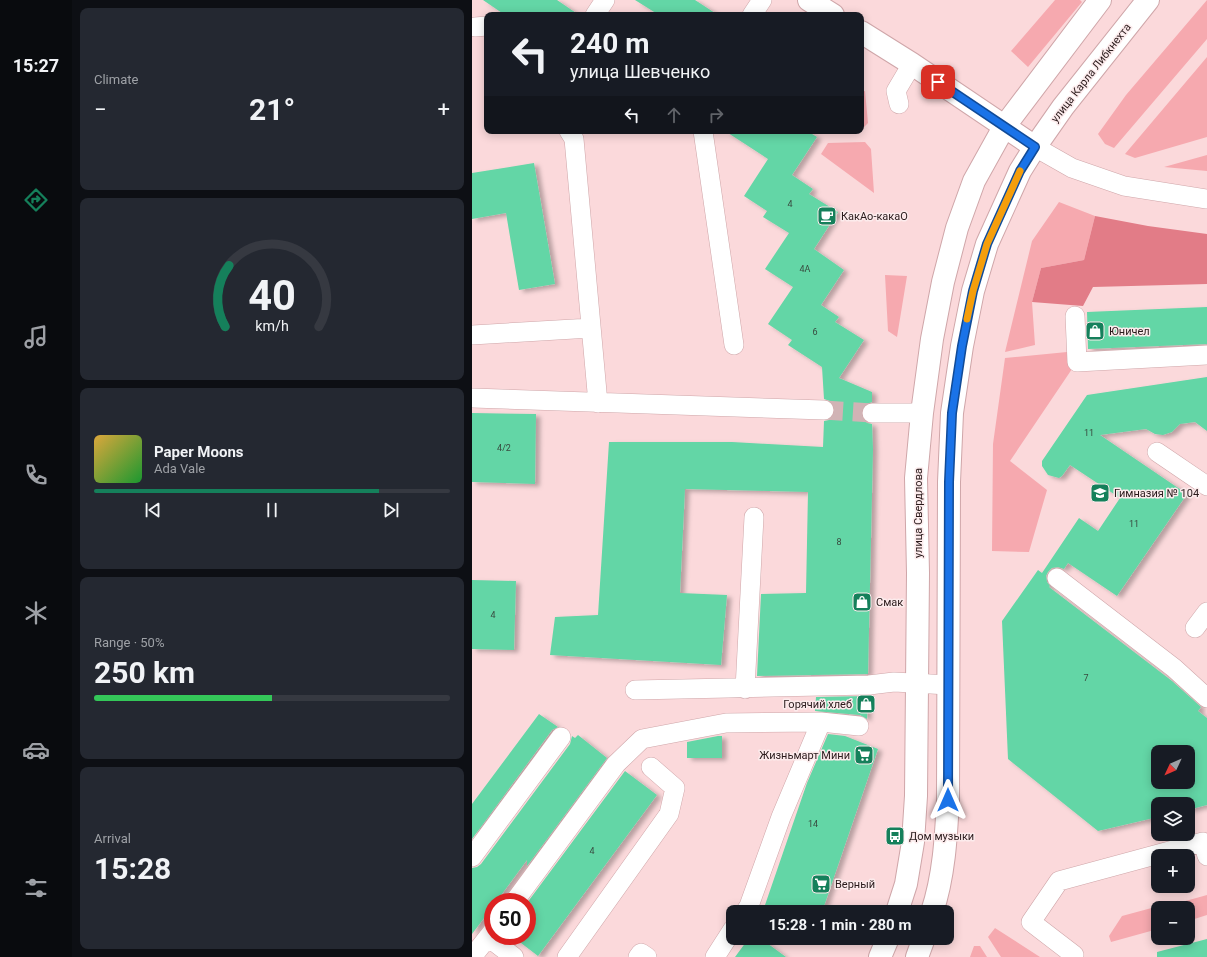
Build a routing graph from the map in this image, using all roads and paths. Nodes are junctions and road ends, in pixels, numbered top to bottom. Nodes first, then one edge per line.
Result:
1 (762, 0) edge
2 (809, 0) edge
3 (1100, 0) edge
4 (1148, 0) edge
5 (754, 12) edge
6 (829, 12) edge
7 (864, 34) edge
8 (912, 64) junction
9 (899, 104) dead end
10 (1004, 127) junction
11 (571, 134) edge
12 (703, 134) edge
13 (1035, 147) junction
14 (1207, 199) edge
15 (1075, 316) dead end
16 (591, 328) junction
17 (472, 335) edge
18 (734, 345) dead end
19 (1207, 355) edge
20 (472, 398) edge
21 (598, 402) junction
22 (824, 410) tunnel mouth
23 (872, 413) tunnel mouth
24 (922, 413) junction
25 (1157, 452) dead end
26 (1207, 486) edge
27 (754, 516) dead end
28 (1057, 578) dead end
29 (1207, 612) edge
30 (1195, 628) dead end
31 (917, 683) junction
32 (949, 685) junction
33 (745, 688) junction
34 (635, 690) dead end
35 (1207, 698) edge
36 (821, 722) junction
37 (859, 726) dead end
38 (561, 737) dead end
39 (651, 767) dead end
40 (1207, 856) edge
41 (472, 857) edge
42 (521, 893) edge
43 (749, 905) edge
44 (899, 905) edge
45 (934, 905) edge
46 (726, 940) edge
47 (484, 942) edge
48 (502, 945) edge
49 (885, 945) edge
50 (921, 945) edge
51 (472, 957) edge
52 (514, 957) edge
53 (567, 957) edge
54 (638, 957) edge
55 (647, 957) edge
56 (715, 957) edge
57 (880, 957) edge
58 (917, 957) edge
59 (1072, 957) edge

1 - 5 street
2 - 6 main road
3 - 10 main road
4 - 13 main road, улица Карла Либкнехта
7 - 8 main road
8 - 9 street
8 - 10 main road
10 - 13 main road
10 - 24 main road, улица Свердлова
11 - 16 street
12 - 18 street
13 - 14 street
13 - 32 main road
15 - 19 street
16 - 17 street
16 - 21 street
20 - 21 street
21 - 22 street
23 - 24 street
24 - 31 main road, улица Свердлова
25 - 26 street
27 - 33 street
28 - 35 street
29 - 30 street
31 - 32 street
31 - 33 street
31 - 44 main road, улица Свердлова
32 - 45 main road
33 - 34 street
36 - 37 street
36 - 42 street
36 - 43 street
38 - 41 street
39 - 53 street
40 - 59 street
46 - 56 street
47 - 51 street
48 - 52 street
49 - 57 main road
50 - 58 main road
54 - 55 street

